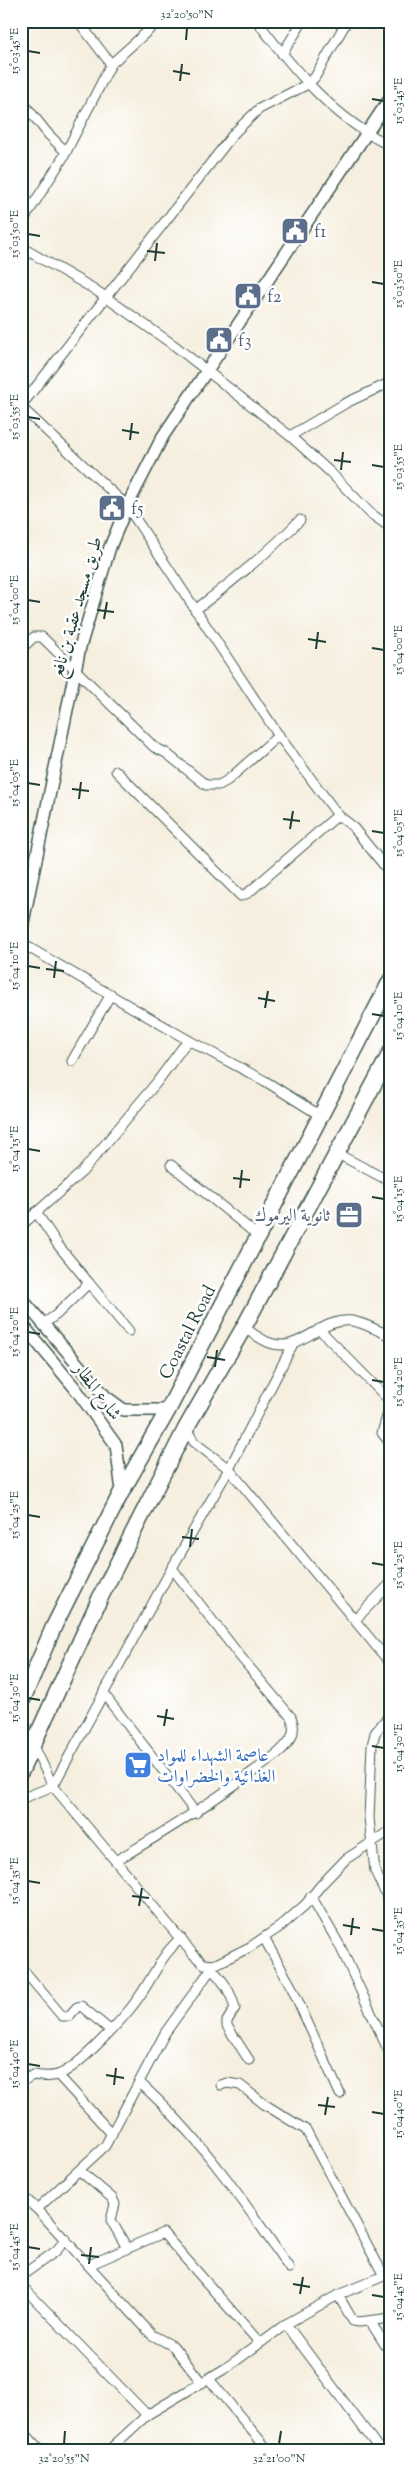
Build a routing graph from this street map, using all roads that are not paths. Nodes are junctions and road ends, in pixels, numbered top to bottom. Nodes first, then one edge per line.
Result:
1 (78, 21) edge
2 (159, 21) edge
3 (257, 21) edge
4 (303, 21) edge
5 (347, 21) edge
6 (282, 54) junction
7 (110, 64) junction
8 (308, 84) junction
9 (391, 97) edge
10 (21, 100) edge
11 (366, 134) junction
12 (391, 146) edge
13 (66, 152) junction
14 (21, 224) edge
15 (21, 247) edge
16 (106, 298) junction
17 (205, 371) junction
18 (391, 382) edge
19 (21, 406) edge
20 (290, 436) junction
21 (127, 506) junction
22 (300, 520) dead end
23 (391, 528) edge
24 (195, 610) junction
25 (21, 649) edge
26 (75, 671) junction
27 (279, 735) junction
28 (116, 771) dead end
29 (338, 815) junction
30 (391, 874) edge
31 (21, 932) edge
32 (21, 943) edge
33 (391, 980) edge
34 (111, 994) junction
35 (188, 1040) junction
36 (389, 1060) edge
37 (72, 1061) dead end
38 (321, 1116) junction
39 (336, 1153) junction
40 (171, 1165) dead end
41 (391, 1182) edge
42 (36, 1212) junction
43 (21, 1226) edge
44 (257, 1235) junction
45 (89, 1283) junction
46 (21, 1298) edge
47 (21, 1323) edge
48 (43, 1324) junction
49 (244, 1327) junction
50 (319, 1329) junction
51 (129, 1331) dead end
52 (391, 1336) edge
53 (26, 1337) edge
54 (292, 1346) junction
55 (89, 1377) junction
56 (75, 1388) junction
57 (168, 1410) junction
58 (186, 1428) junction
59 (391, 1444) edge
60 (230, 1469) junction
61 (122, 1491) junction
62 (172, 1568) junction
63 (391, 1583) edge
64 (356, 1620) junction
65 (391, 1664) edge
66 (103, 1693) junction
67 (21, 1703) edge
68 (391, 1713) edge
69 (32, 1743) junction
70 (21, 1771) edge
71 (53, 1786) junction
72 (21, 1799) edge
73 (196, 1813) junction
74 (391, 1830) edge
75 (371, 1841) junction
76 (117, 1860) junction
77 (311, 1896) junction
78 (391, 1905) edge
79 (181, 1938) junction
80 (264, 1938) junction
81 (21, 1967) edge
82 (212, 1967) junction
83 (110, 2030) junction
84 (391, 2056) edge
85 (248, 2060) dead end
86 (58, 2075) junction
87 (21, 2082) edge
88 (140, 2083) junction
89 (221, 2085) dead end
90 (340, 2094) dead end
91 (112, 2134) junction
92 (80, 2171) junction
93 (21, 2195) edge
94 (37, 2208) junction
95 (66, 2240) junction
96 (126, 2248) junction
97 (89, 2265) junction
98 (289, 2268) dead end
99 (387, 2274) edge
100 (21, 2276) edge
101 (21, 2286) edge
102 (338, 2296) junction
103 (391, 2318) edge
104 (370, 2321) junction
105 (286, 2324) junction
106 (259, 2342) junction
107 (391, 2354) edge
108 (205, 2381) junction
109 (148, 2415) junction
110 (21, 2428) edge
111 (40, 2450) edge
112 (109, 2450) edge
113 (268, 2450) edge
114 (380, 2450) edge

1 - 7 street
2 - 7 street
3 - 6 street
4 - 6 street
5 - 8 street
6 - 8 street
7 - 13 street
8 - 11 street
8 - 16 street
9 - 11 street, طريق مسجد عقبة بن نافع
10 - 13 street
11 - 12 street
11 - 17 street, طريق مسجد عقبة بن نافع
13 - 14 street
15 - 16 street
16 - 17 street
16 - 19 street
17 - 20 street
17 - 21 street, طريق مسجد عقبة بن نافع
18 - 20 street
19 - 21 street
20 - 23 street
21 - 24 street
21 - 26 street, طريق مسجد عقبة بن نافع
22 - 24 street
24 - 27 street
25 - 26 street
26 - 27 street
26 - 31 street, طريق مسجد عقبة بن نافع
27 - 29 street
28 - 29 street
29 - 30 street
32 - 34 street
33 - 38 highway, Coastal Road
34 - 35 street
34 - 37 street
35 - 38 street
35 - 42 street
36 - 39 highway
38 - 44 highway, Coastal Road
39 - 41 street
39 - 49 highway
40 - 44 street
42 - 43 street
42 - 45 street
44 - 57 highway, Coastal Road
45 - 48 street
45 - 51 street
46 - 48 street, شارع المطار
47 - 53 street, شارع المطار
48 - 55 street, شارع المطار
49 - 54 street
49 - 58 highway
50 - 52 street
50 - 54 street
50 - 59 street
53 - 56 street, شارع المطار
54 - 60 street
55 - 56 street
55 - 57 street, شارع المطار
56 - 61 street, شارع المطار
57 - 61 highway, Coastal Road
58 - 60 street
58 - 69 highway
60 - 62 street
60 - 64 street
61 - 67 highway, Coastal Road
62 - 66 street
62 - 73 street
63 - 64 street
64 - 65 street
66 - 71 street
66 - 73 street
68 - 75 street
69 - 70 highway
69 - 71 street
71 - 72 street
71 - 76 street
73 - 76 street
74 - 75 street
75 - 77 street
75 - 78 street
76 - 79 street
77 - 80 street
77 - 84 street
79 - 82 street
79 - 83 street
80 - 82 street
80 - 90 street
81 - 83 street
82 - 85 street
82 - 88 street
83 - 86 street
86 - 87 street
86 - 91 street
88 - 91 street
88 - 98 street
89 - 99 street
91 - 92 street
92 - 94 street
92 - 96 street
93 - 94 street
94 - 95 street
95 - 97 street
95 - 100 street
96 - 97 street
96 - 106 street
97 - 108 street
99 - 102 street
101 - 109 street
102 - 104 street
102 - 105 street
103 - 104 street
104 - 107 street
105 - 106 street
105 - 114 street
106 - 108 street
108 - 109 street
108 - 113 street
109 - 112 street
110 - 111 street

